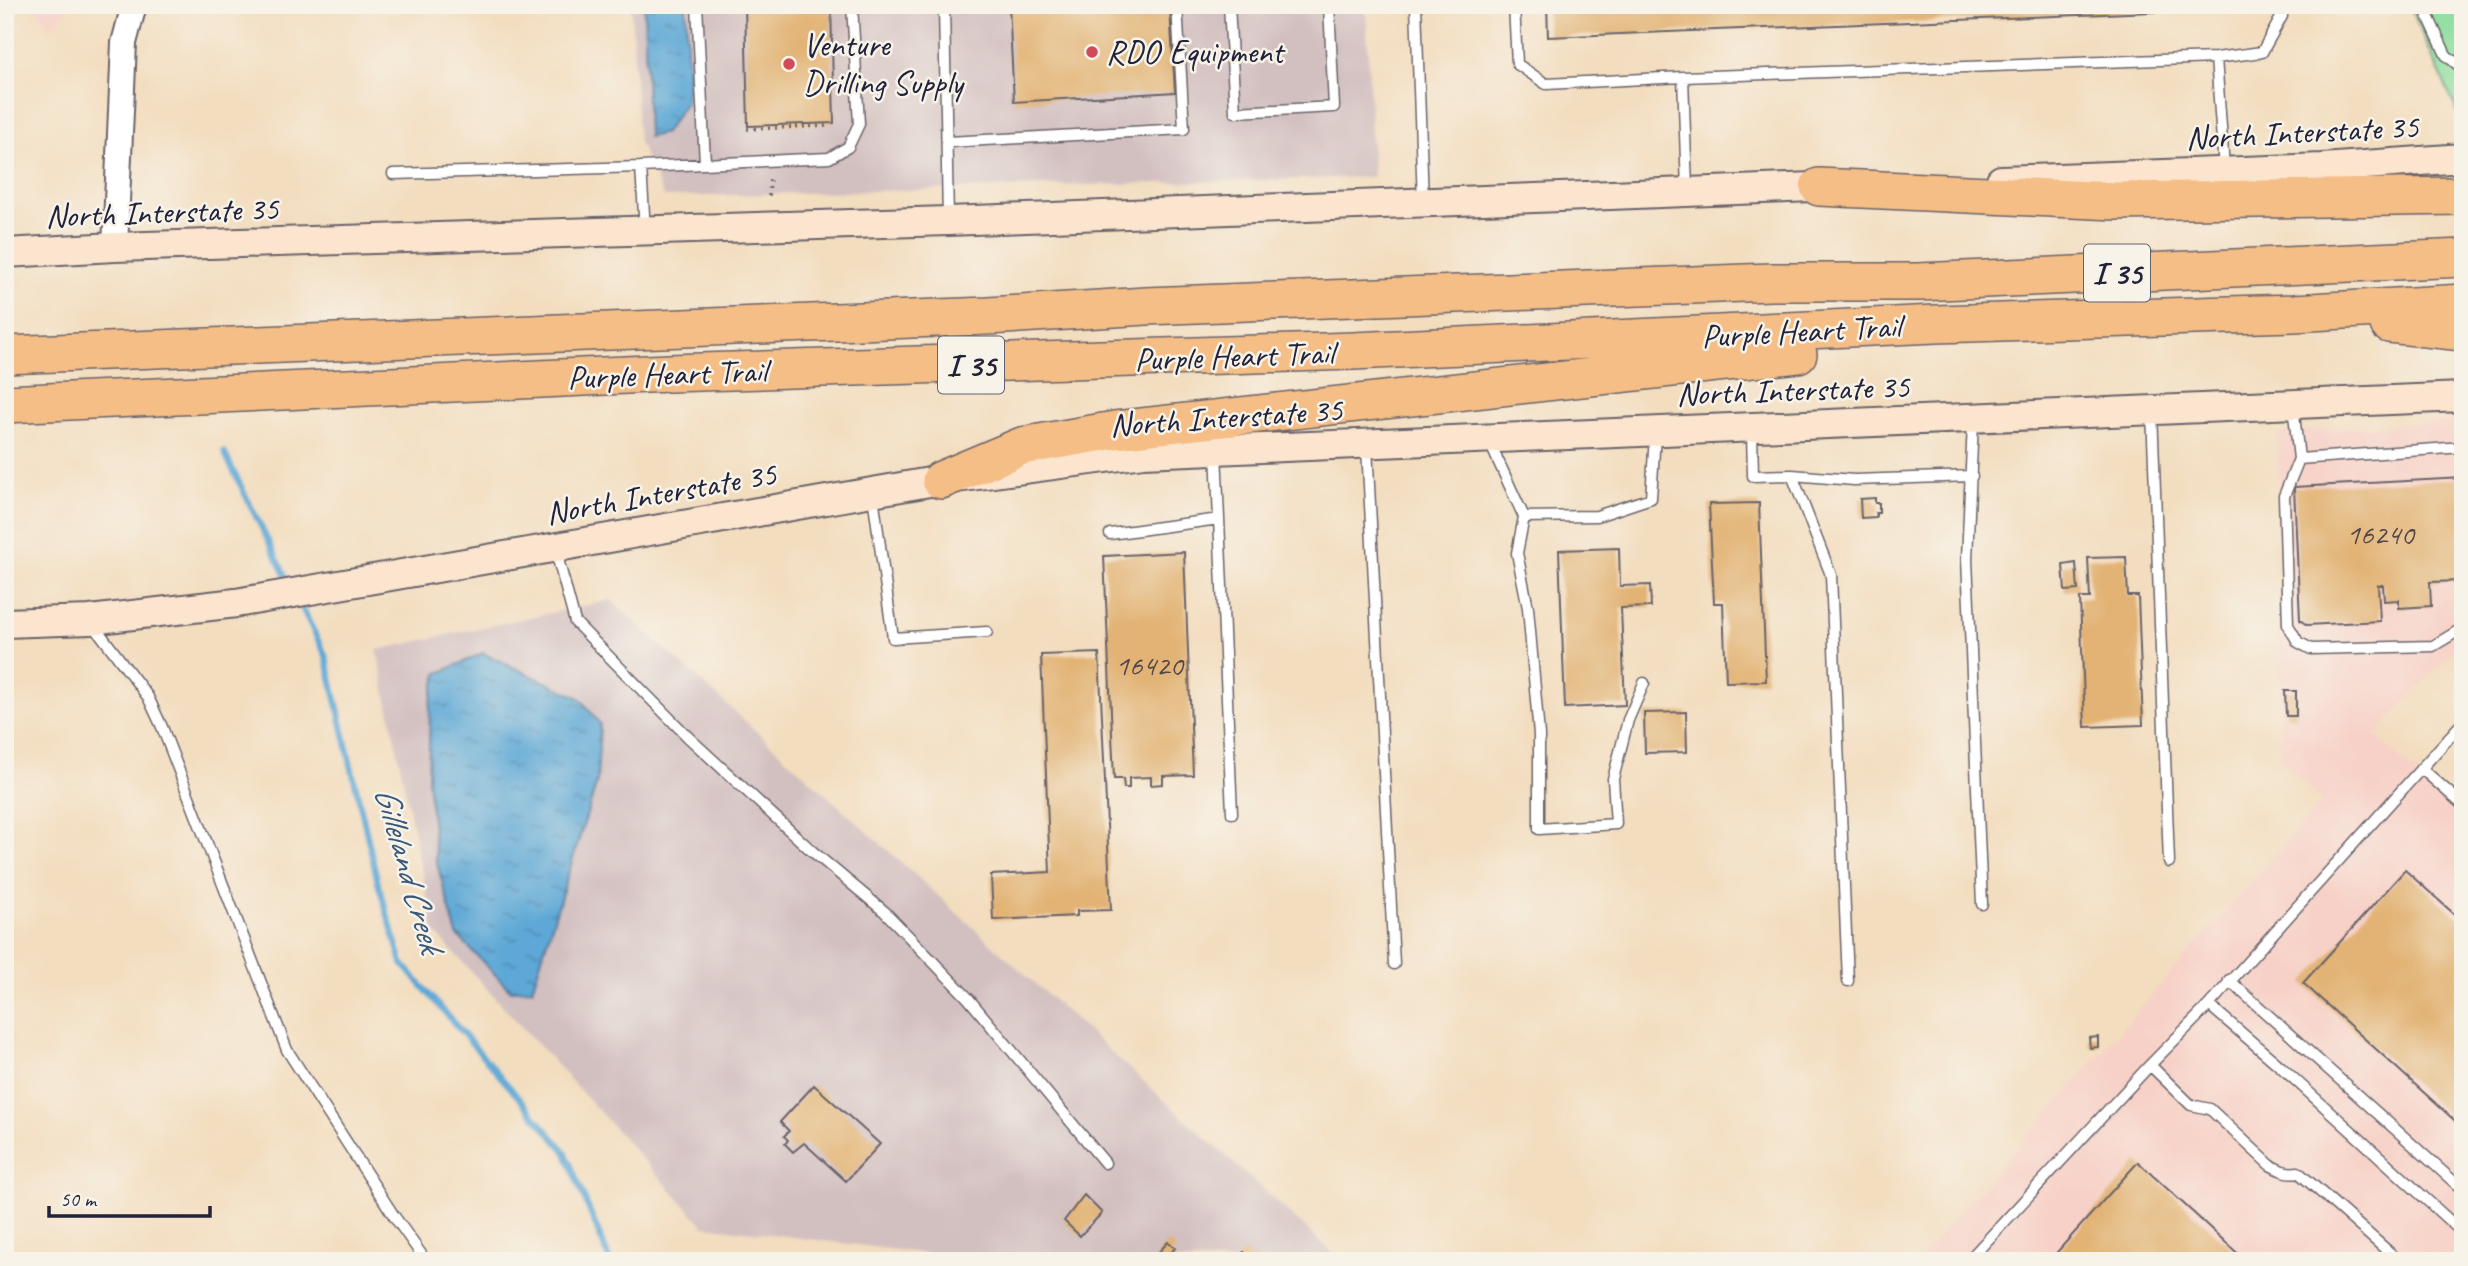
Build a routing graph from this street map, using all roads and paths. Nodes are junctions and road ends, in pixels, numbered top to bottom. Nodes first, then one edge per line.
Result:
1 (696, 5) edge
2 (852, 5) edge
3 (944, 5) edge
4 (1177, 5) edge
5 (1229, 5) edge
6 (1329, 5) edge
7 (1416, 5) edge
8 (1514, 5) edge
9 (2282, 5) edge
10 (2423, 5) edge
11 (129, 7) edge
12 (2216, 58) junction
13 (2463, 69) edge
14 (1683, 77) junction
15 (828, 127) dead end
16 (747, 129) dead end
17 (948, 142) junction
18 (2463, 159) edge
19 (705, 163) junction
20 (641, 166) junction
21 (2224, 172) junction
22 (393, 174) dead end
23 (770, 176) dead end
24 (1819, 187) junction
25 (1687, 193) junction
26 (769, 196) dead end
27 (2463, 196) edge
28 (1423, 202) junction
29 (948, 221) junction
30 (645, 230) junction
31 (115, 247) junction
32 (5, 253) edge
33 (2463, 258) edge
34 (2463, 303) edge
35 (2294, 313) junction
36 (1936, 324) junction
37 (2463, 332) edge
38 (5, 355) edge
39 (2463, 397) edge
40 (5, 404) edge
41 (2293, 404) junction
42 (2152, 411) junction
43 (1973, 418) junction
44 (1752, 427) junction
45 (1656, 430) junction
46 (1487, 437) junction
47 (1367, 443) junction
48 (2463, 447) edge
49 (1216, 450) junction
50 (2299, 459) junction
51 (1792, 475) junction
52 (1972, 476) junction
53 (940, 480) junction
54 (872, 492) junction
55 (1524, 517) junction
56 (1219, 519) junction
57 (1110, 534) dead end
58 (555, 548) junction
59 (90, 620) junction
60 (5, 623) edge
61 (2463, 628) edge
62 (987, 632) dead end
63 (1644, 683) dead end
64 (2463, 722) edge
65 (2421, 768) junction
66 (2463, 805) edge
67 (1232, 813) dead end
68 (2169, 862) dead end
69 (1982, 904) dead end
70 (1394, 964) dead end
71 (2229, 980) junction
72 (1848, 981) dead end
73 (2209, 1005) junction
74 (2150, 1065) junction
75 (1105, 1163) dead end
76 (2463, 1190) edge
77 (2463, 1233) edge
78 (426, 1261) edge
79 (1968, 1261) edge
80 (2399, 1261) edge

1 - 19 lane
2 - 19 lane
3 - 17 lane
4 - 17 lane
5 - 6 lane
7 - 28 lane
8 - 14 lane
9 - 12 lane
10 - 13 lane
11 - 31 street
12 - 14 lane
12 - 21 lane
14 - 25 lane
15 - 16 path
17 - 29 lane
18 - 21 main road, North Interstate 35
19 - 20 lane
20 - 22 lane
20 - 30 lane
21 - 24 main road, North Interstate 35
23 - 26 path
24 - 25 main road, North Interstate 35
24 - 27 highway
25 - 28 main road, North Interstate 35
28 - 29 main road, North Interstate 35
29 - 30 main road, North Interstate 35
30 - 31 main road, North Interstate 35
31 - 32 main road, North Interstate 35
33 - 38 highway, Purple Heart Trail / I 35
34 - 35 highway, Purple Heart Trail / I 35
35 - 36 highway, Purple Heart Trail / I 35
35 - 37 highway
36 - 40 highway, Purple Heart Trail / I 35
36 - 53 highway
39 - 41 main road, North Interstate 35
41 - 42 main road, North Interstate 35
41 - 50 lane
42 - 43 main road, North Interstate 35
42 - 68 lane
43 - 44 main road, North Interstate 35
43 - 52 lane
44 - 45 main road, North Interstate 35
44 - 51 lane
45 - 46 main road, North Interstate 35
45 - 55 lane
46 - 47 main road, North Interstate 35
46 - 55 lane
47 - 49 main road, North Interstate 35
47 - 70 lane
48 - 50 lane
49 - 53 main road, North Interstate 35
49 - 56 lane
50 - 61 lane
51 - 52 lane
51 - 72 lane
52 - 69 lane
53 - 54 main road, North Interstate 35
54 - 58 main road, North Interstate 35
54 - 62 lane
55 - 63 lane
56 - 57 lane
56 - 67 lane
58 - 59 main road, North Interstate 35
58 - 75 lane
59 - 60 main road, North Interstate 35
59 - 78 lane
64 - 65 lane
65 - 66 lane
65 - 71 lane
71 - 73 lane
71 - 76 lane
73 - 74 lane
73 - 77 lane
74 - 79 lane
74 - 80 lane

